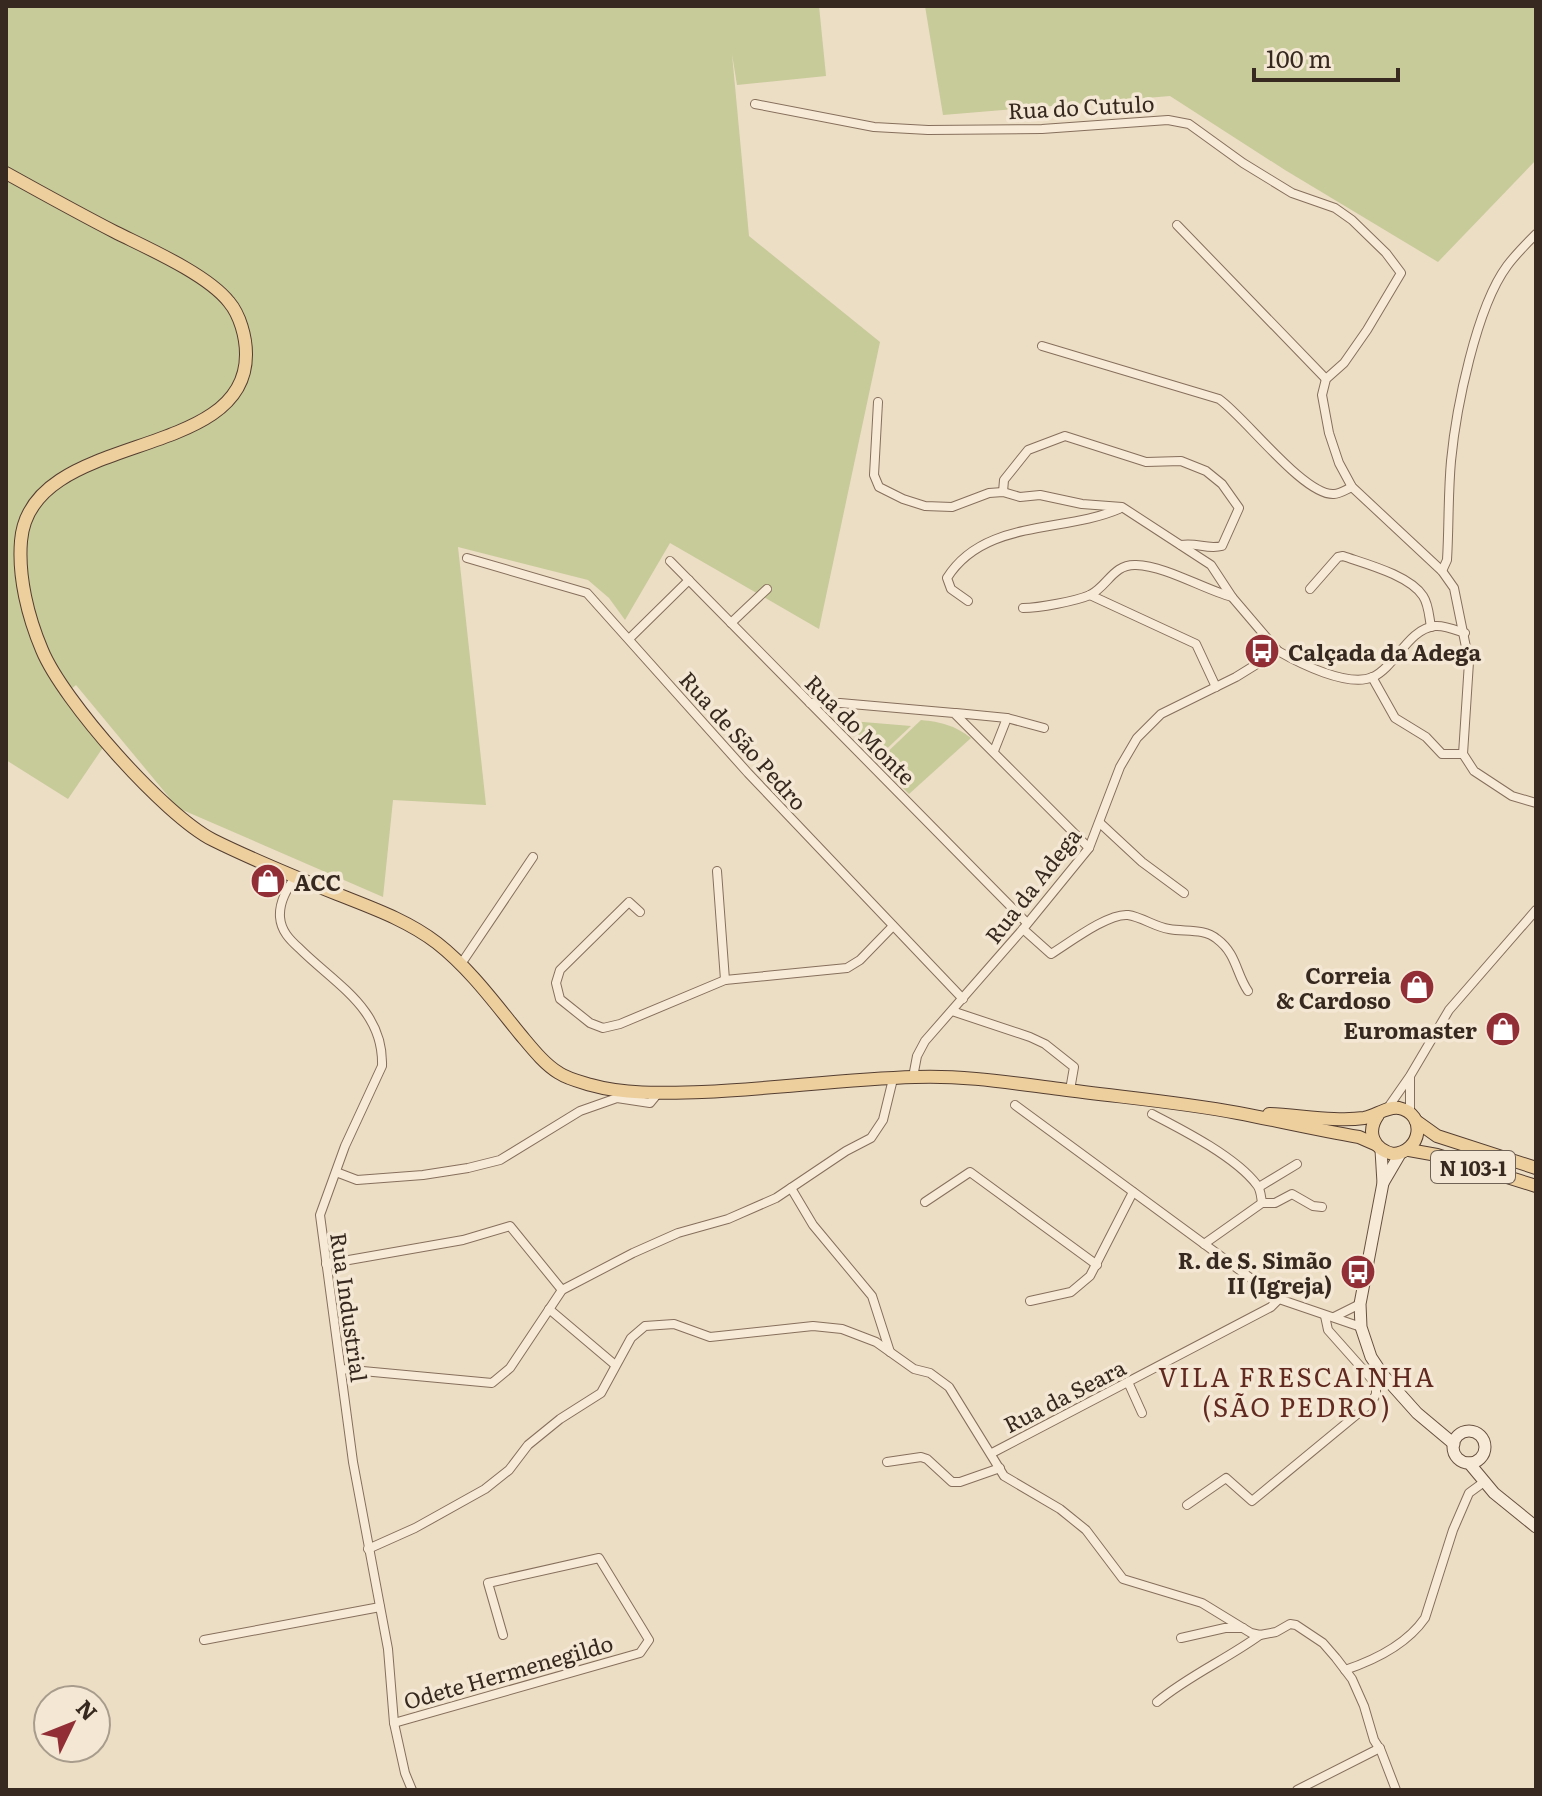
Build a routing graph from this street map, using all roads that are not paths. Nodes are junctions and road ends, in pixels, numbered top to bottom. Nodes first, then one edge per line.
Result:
1 (755, 104) dead end
2 (6, 173) edge
3 (1177, 225) dead end
4 (1536, 234) edge
5 (1042, 346) dead end
6 (1326, 379) junction
7 (878, 402) dead end
8 (1352, 487) junction
9 (1003, 492) junction
10 (1122, 507) junction
11 (1181, 545) junction
12 (467, 558) dead end
13 (670, 561) dead end
14 (1442, 571) junction
15 (689, 580) junction
16 (767, 589) dead end
17 (1310, 589) dead end
18 (1090, 595) junction
19 (1232, 597) junction
20 (968, 601) dead end
21 (1023, 608) dead end
22 (731, 623) junction
23 (1431, 627) junction
24 (1465, 633) junction
25 (630, 638) junction
26 (1278, 651) junction
27 (1372, 677) junction
28 (1216, 687) junction
29 (810, 703) junction
30 (954, 713) junction
31 (1007, 718) junction
32 (1044, 728) dead end
33 (994, 751) junction
34 (1463, 754) junction
35 (1536, 803) edge
36 (1100, 823) junction
37 (1089, 848) junction
38 (533, 857) dead end
39 (717, 871) dead end
40 (295, 877) junction
41 (1184, 893) dead end
42 (1536, 910) edge
43 (640, 912) dead end
44 (893, 926) junction
45 (1025, 926) junction
46 (461, 964) junction
47 (725, 980) junction
48 (1248, 991) dead end
49 (963, 999) junction
50 (952, 1011) junction
51 (1410, 1076) junction
52 (913, 1077) junction
53 (893, 1079) junction
54 (1070, 1090) junction
55 (659, 1092) junction
56 (1015, 1105) dead end
57 (1234, 1112) junction
58 (1382, 1112) junction
59 (1152, 1114) dead end
60 (1413, 1118) junction
61 (1378, 1147) junction
62 (1404, 1152) junction
63 (1297, 1164) dead end
64 (1536, 1168) edge
65 (336, 1172) junction
66 (1383, 1183) junction
67 (1536, 1186) edge
68 (1259, 1187) junction
69 (791, 1188) junction
70 (1133, 1192) junction
71 (925, 1202) dead end
72 (1262, 1203) junction
73 (1322, 1207) dead end
74 (1204, 1244) junction
75 (326, 1264) junction
76 (1097, 1265) junction
77 (562, 1290) junction
78 (1279, 1299) junction
79 (1030, 1301) dead end
80 (1360, 1304) junction
81 (549, 1309) junction
82 (1329, 1316) junction
83 (1361, 1327) junction
84 (890, 1352) junction
85 (614, 1364) junction
86 (341, 1369) junction
87 (1128, 1382) junction
88 (1142, 1413) dead end
89 (1432, 1428) junction
90 (1463, 1432) junction
91 (1454, 1444) junction
92 (992, 1453) junction
93 (1482, 1457) junction
94 (887, 1462) dead end
95 (1469, 1463) junction
96 (1000, 1468) junction
97 (1484, 1482) junction
98 (1187, 1505) dead end
99 (1536, 1527) edge
100 (368, 1549) junction
101 (380, 1607) junction
102 (1244, 1628) junction
103 (503, 1635) dead end
104 (1260, 1635) junction
105 (1181, 1638) dead end
106 (204, 1640) dead end
107 (1345, 1670) junction
108 (1157, 1702) dead end
109 (394, 1723) junction
110 (1380, 1748) junction
111 (412, 1790) edge
112 (1297, 1790) edge
113 (1396, 1790) edge

1 - 6 street, Rua do Cutulo
2 - 40 main road
3 - 6 street
4 - 14 street
5 - 8 street
6 - 8 street
7 - 9 street
8 - 14 street
9 - 10 street
9 - 11 street
10 - 11 street
10 - 20 street
11 - 19 street
12 - 25 street, Rua de São Pedro
13 - 15 street, Rua do Monte
14 - 24 street
15 - 22 street, Rua do Monte
15 - 25 street
16 - 22 street
17 - 23 street
18 - 19 street
18 - 21 street
18 - 28 street
19 - 26 street
22 - 29 street, Rua do Monte
23 - 24 street
23 - 27 street
24 - 34 street
25 - 44 street, Rua de São Pedro
26 - 27 street
26 - 28 street, Rua da Adega
27 - 34 street
28 - 36 street, Rua da Adega
29 - 30 street
29 - 45 street, Rua do Monte
30 - 31 street
30 - 33 street
31 - 32 street
31 - 33 street
33 - 37 street
34 - 35 street
36 - 37 street, Rua da Adega
36 - 41 street
37 - 45 street, Rua da Adega
38 - 46 street
39 - 47 street
40 - 46 main road
40 - 65 street, Rua Industrial
42 - 51 street
43 - 47 street
44 - 47 street
44 - 49 street, Rua de São Pedro
45 - 48 street, Rua do Monte
45 - 49 street, Rua da Adega
46 - 55 main road
49 - 50 street, Rua da Adega
50 - 52 street, Rua da Adega
50 - 54 street
51 - 58 street
51 - 60 street
52 - 53 main road
52 - 54 main road
53 - 55 main road
53 - 69 street
54 - 57 main road
55 - 65 street
56 - 70 street
57 - 58 main road
57 - 61 main road
58 - 60 main road
58 - 61 main road
59 - 68 street
60 - 62 main road
60 - 64 main road, N 103-1
61 - 62 main road
61 - 66 main road
62 - 66 main road
62 - 67 main road, N 103-1
63 - 68 street
65 - 75 street, Rua Industrial
66 - 80 main road
68 - 72 street
69 - 77 street
69 - 84 street
70 - 74 street
70 - 76 street
71 - 76 street
72 - 73 street
72 - 74 street
74 - 78 street
75 - 77 street
75 - 86 street, Rua Industrial
76 - 79 street
77 - 81 street
78 - 82 street
78 - 87 street, Rua da Seara
80 - 82 street
80 - 83 main road
81 - 85 street
81 - 86 street
82 - 83 street
82 - 98 street
83 - 89 main road
84 - 85 street
84 - 92 street
85 - 100 street
86 - 100 street, Rua Industrial
87 - 88 street
87 - 92 street, Rua da Seara
89 - 90 main road
89 - 91 main road
90 - 91 main road
90 - 93 main road
91 - 95 main road
92 - 96 street
93 - 95 main road
93 - 97 main road
94 - 96 street
95 - 97 main road
96 - 102 street
97 - 99 main road
97 - 107 street
100 - 101 street, Rua Industrial
101 - 106 street
101 - 109 street, Rua Industrial
102 - 104 street
102 - 105 street
103 - 109 street, Odete Hermenegildo
104 - 107 street
104 - 108 street
107 - 110 street
109 - 111 street, Rua Industrial
110 - 112 street
110 - 113 street

